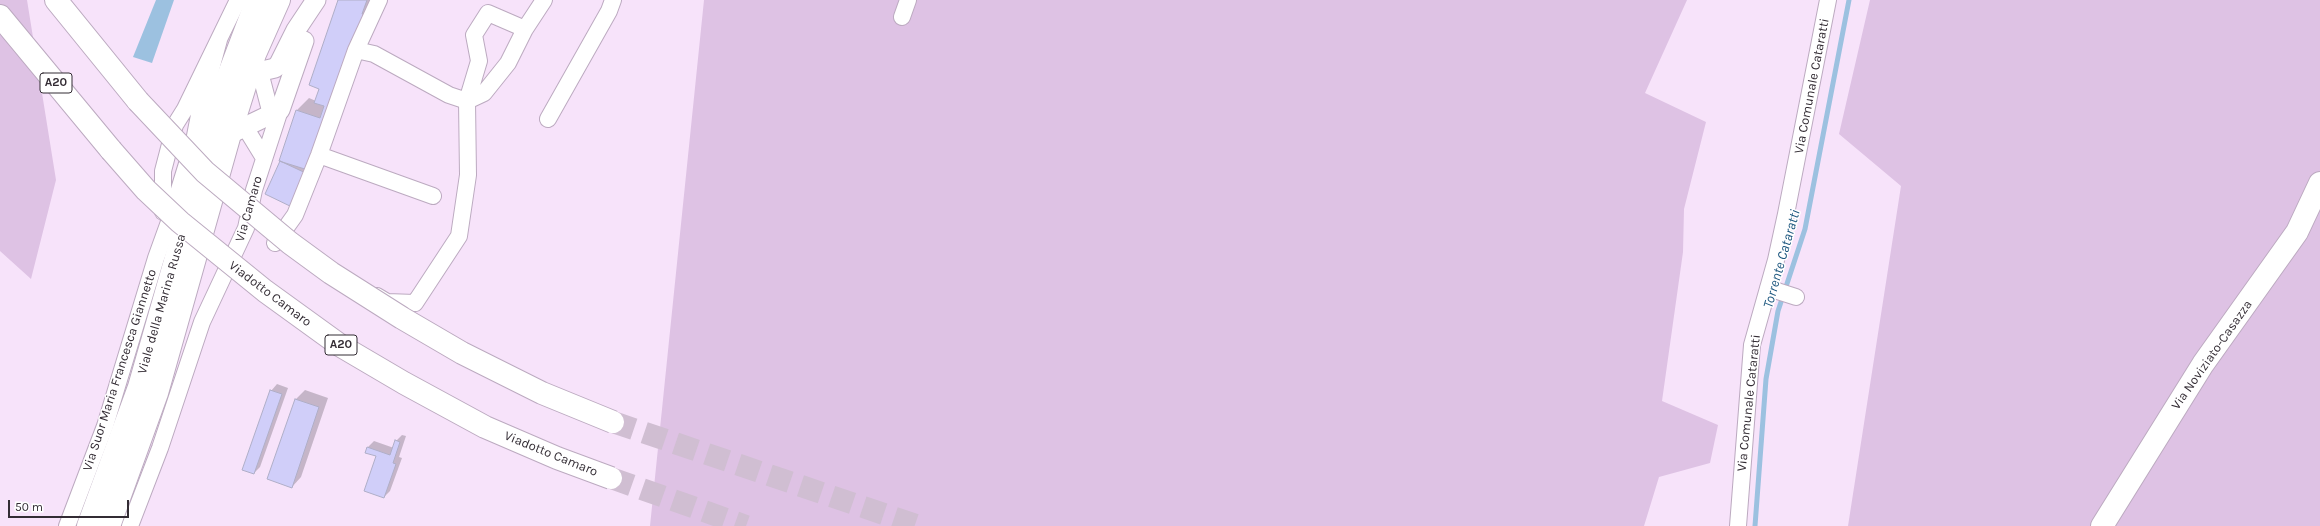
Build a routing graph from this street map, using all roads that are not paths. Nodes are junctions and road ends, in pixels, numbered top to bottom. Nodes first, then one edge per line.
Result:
1 (56, 0) edge
2 (238, 0) edge
3 (257, 0) edge
4 (279, 0) edge
5 (317, 0) edge
6 (379, 0) edge
7 (544, 0) edge
8 (613, 0) edge
9 (908, 0) edge
10 (1828, 0) edge
11 (0, 16) edge
12 (902, 17) dead end
13 (525, 29) junction
14 (0, 36) edge
15 (356, 50) junction
16 (254, 67) junction
17 (210, 84) junction
18 (467, 101) junction
19 (275, 118) junction
20 (548, 119) dead end
21 (237, 123) junction
22 (111, 150) junction
23 (319, 155) junction
24 (264, 158) junction
25 (2320, 183) edge
26 (433, 196) dead end
27 (156, 258) junction
28 (1768, 288) junction
29 (1796, 297) dead end
30 (613, 422) tunnel mouth
31 (611, 478) tunnel mouth
32 (67, 526) edge
33 (88, 526) edge
34 (109, 526) edge
35 (130, 526) edge
36 (1738, 526) edge
37 (2102, 526) edge

1 - 30 main road, bridge
2 - 17 street
3 - 17 main road, Viale della Marina Russa
4 - 16 main road, Viale della Marina Russa
5 - 16 street
5 - 19 street, Via Camaro
6 - 15 street
7 - 13 street
8 - 20 street
9 - 12 street
10 - 28 street, Via Comunale Cataratti
11 - 22 main road, Viadotto Camaro / A20
13 - 18 street
13 - 18 street
14 - 22 main road
15 - 18 street
15 - 23 street
16 - 17 street
16 - 19 street
16 - 21 main road, Viale della Marina Russa
17 - 21 street
17 - 27 street
17 - 27 street
17 - 33 main road, Viale della Marina Russa
18 - 23 street
19 - 21 street
19 - 24 street, Via Camaro
21 - 24 street
21 - 34 main road, Viale della Marina Russa
22 - 31 main road, Viadotto Camaro / A20, bridge
23 - 26 street
24 - 35 street, Via Camaro
25 - 37 main road, Via Noviziato-Casazza
27 - 32 street, Via Suor Maria Francesca Giannetto
28 - 29 street
28 - 36 street, Via Comunale Cataratti

